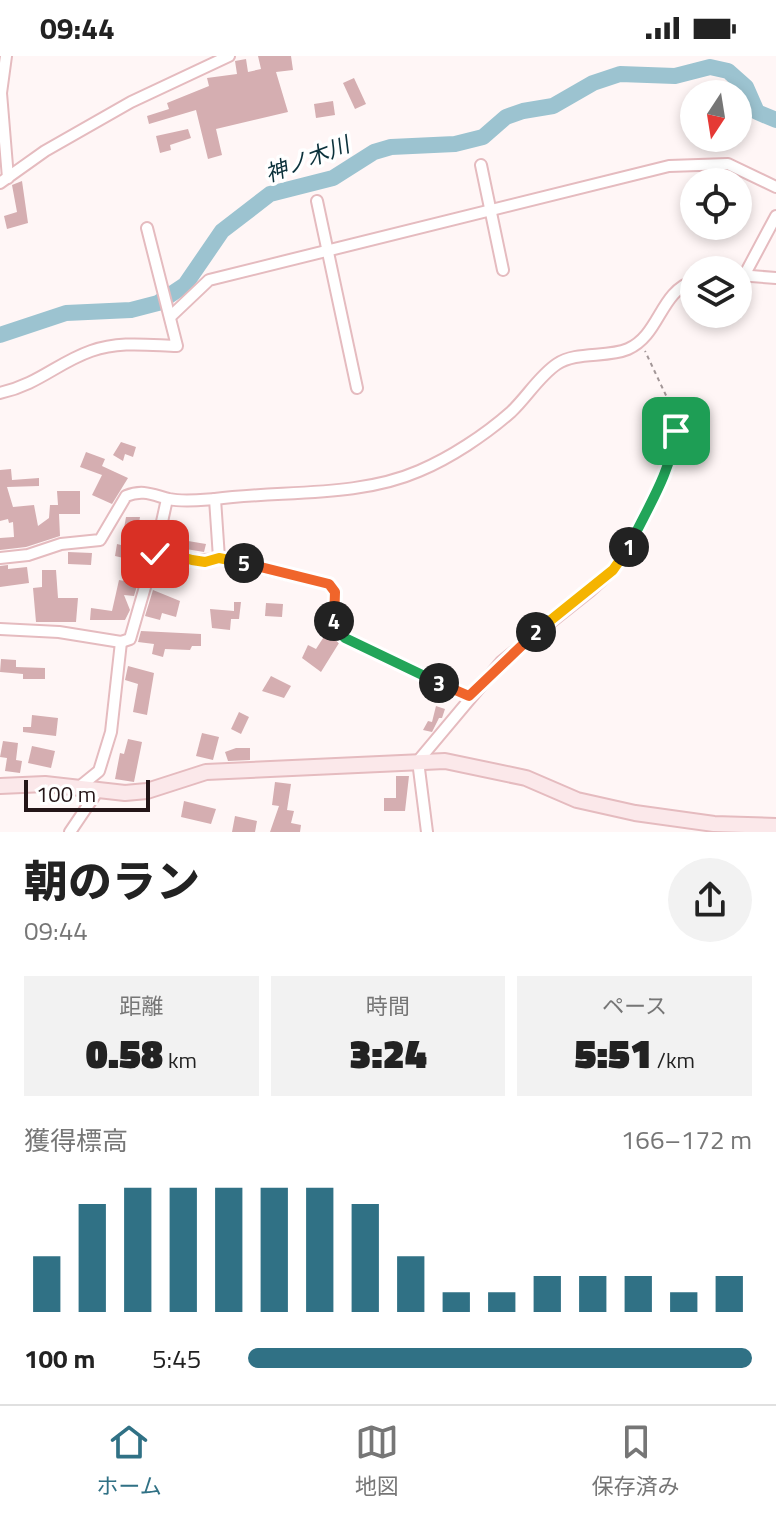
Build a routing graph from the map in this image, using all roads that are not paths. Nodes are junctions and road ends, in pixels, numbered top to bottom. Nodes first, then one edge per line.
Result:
1 (6, 56) edge
2 (229, 56) edge
3 (481, 165) dead end
4 (4, 180) edge
5 (776, 187) edge
6 (317, 201) dead end
7 (491, 209) junction
8 (776, 216) edge
9 (147, 228) dead end
10 (327, 249) junction
11 (752, 256) edge
12 (503, 270) dead end
13 (752, 275) edge
14 (776, 278) edge
15 (680, 291) edge
16 (170, 317) junction
17 (357, 388) dead end
18 (0, 393) edge
19 (167, 499) junction
20 (215, 499) junction
21 (630, 545) road end
22 (156, 549) junction
23 (0, 558) edge
24 (219, 558) junction
25 (0, 629) edge
26 (121, 642) junction
27 (469, 696) junction
28 (418, 761) junction
29 (0, 786) edge
30 (78, 788) junction
31 (97, 792) junction
32 (768, 828) edge
33 (70, 832) edge
34 (427, 832) edge

1 - 4 street
2 - 4 street
3 - 7 street
5 - 7 street
6 - 10 street
7 - 10 street
7 - 12 street
8 - 11 street
9 - 16 street
10 - 16 street
10 - 17 street
13 - 14 street
15 - 20 street
16 - 18 street
19 - 20 street
19 - 22 street
19 - 23 street
20 - 24 street
21 - 27 street
22 - 24 street
22 - 26 street
24 - 27 street
25 - 26 street
26 - 30 street
27 - 28 street
28 - 31 street
28 - 32 street
28 - 34 street
29 - 30 street
30 - 31 street
31 - 33 street

